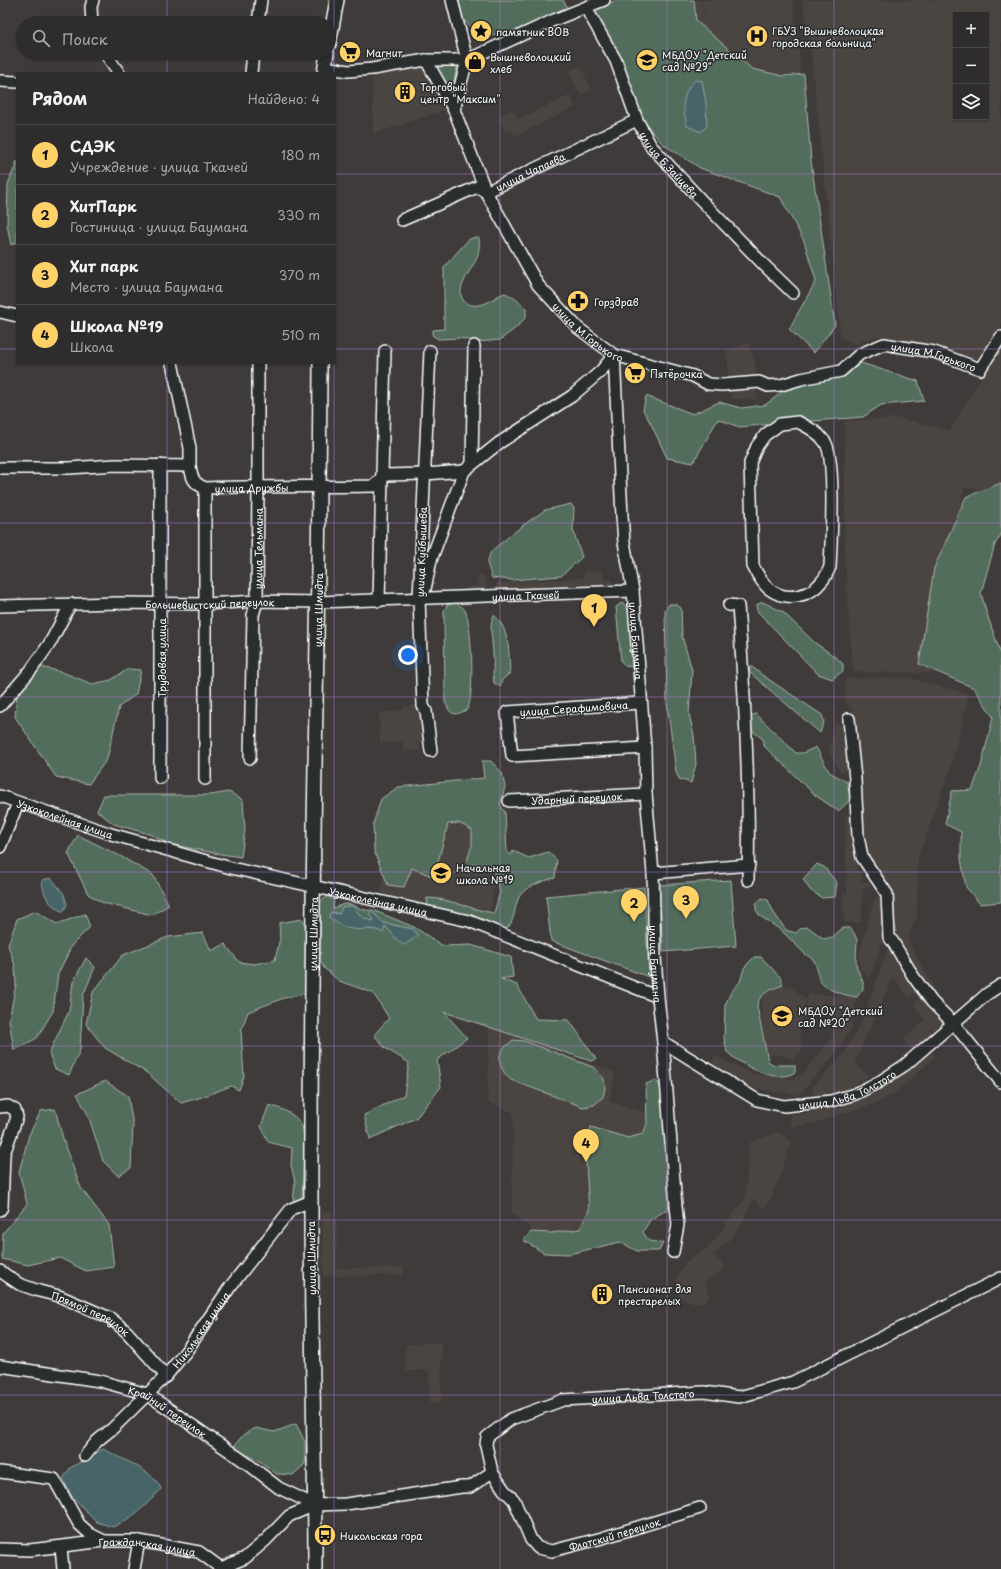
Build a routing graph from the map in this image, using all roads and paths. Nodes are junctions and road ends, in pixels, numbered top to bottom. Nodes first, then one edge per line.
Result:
1 (93, 0) edge
2 (261, 0) edge
3 (337, 0) edge
4 (452, 0) edge
5 (604, 0) edge
6 (586, 8) junction
7 (92, 16) edge
8 (259, 16) edge
9 (334, 16) edge
10 (110, 60) edge
11 (252, 60) edge
12 (326, 60) edge
13 (426, 60) junction
14 (467, 60) junction
15 (324, 70) edge
16 (118, 72) edge
17 (251, 72) edge
18 (0, 81) edge
19 (16, 82) edge
20 (454, 110) junction
21 (637, 120) junction
22 (486, 192) junction
23 (402, 220) dead end
24 (793, 293) dead end
25 (0, 312) edge
26 (16, 316) edge
27 (1001, 337) edge
28 (474, 346) dead end
29 (385, 351) dead end
30 (430, 351) dead end
31 (614, 355) junction
32 (172, 364) edge
33 (258, 364) edge
34 (320, 364) edge
35 (160, 465) junction
36 (190, 466) junction
37 (468, 467) junction
38 (0, 468) edge
39 (425, 474) junction
40 (382, 477) junction
41 (258, 486) junction
42 (319, 487) junction
43 (206, 488) junction
44 (633, 591) junction
45 (801, 596) joint
46 (422, 599) junction
47 (257, 601) junction
48 (379, 601) junction
49 (161, 602) junction
50 (318, 602) junction
51 (205, 604) junction
52 (70, 605) junction
53 (729, 605) dead end
54 (0, 606) edge
55 (640, 703) junction
56 (0, 706) edge
57 (849, 719) dead end
58 (645, 748) junction
59 (431, 751) dead end
60 (250, 758) dead end
61 (160, 778) dead end
62 (205, 779) dead end
63 (646, 794) junction
64 (0, 796) edge
65 (509, 801) dead end
66 (18, 803) junction
67 (0, 847) edge
68 (749, 865) junction
69 (653, 873) junction
70 (748, 880) dead end
71 (312, 886) junction
72 (1001, 985) edge
73 (658, 997) junction
74 (953, 1023) junction
75 (663, 1042) junction
76 (1001, 1082) edge
77 (0, 1107) edge
78 (311, 1201) junction
79 (0, 1210) edge
80 (673, 1252) dead end
81 (0, 1271) edge
82 (1001, 1278) edge
83 (0, 1366) edge
84 (166, 1376) junction
85 (146, 1394) junction
86 (85, 1456) dead end
87 (0, 1472) edge
88 (492, 1472) junction
89 (315, 1505) junction
90 (700, 1508) dead end
91 (104, 1541) junction
92 (139, 1541) junction
93 (61, 1547) junction
94 (0, 1549) edge
95 (63, 1569) edge
96 (134, 1569) edge
97 (221, 1569) edge
98 (315, 1569) edge

1 - 7 street
2 - 8 street
3 - 9 main road
4 - 14 street
5 - 6 street
6 - 14 street
6 - 21 street, улица Б.Зайцева
10 - 16 street
11 - 17 street
12 - 15 main road
13 - 14 street
13 - 15 street
13 - 20 street, улица М.Горького
14 - 20 street
18 - 19 street
20 - 22 street, улица М.Горького
21 - 22 street, улица Чапаева
21 - 24 street, улица Б.Зайцева
22 - 23 street, улица Чапаева
22 - 31 street, улица М.Горького
25 - 26 street
27 - 31 street, улица М.Горького
28 - 37 street
29 - 40 street
30 - 39 street, улица Куйбышева
31 - 37 street
31 - 44 street, улица Баумана
32 - 36 street
33 - 41 street, улица Тельмана
34 - 42 main road, улица Шмидта
35 - 36 street
35 - 38 street
35 - 49 street, Трудовая улица
36 - 43 street, улица Дружбы
37 - 39 street, улица Дружбы
37 - 46 street
39 - 40 street, улица Дружбы
39 - 46 street, улица Куйбышева
40 - 42 street, улица Дружбы
40 - 48 street
41 - 42 street, улица Дружбы
41 - 43 street, улица Дружбы
41 - 47 street, улица Тельмана
42 - 50 main road, улица Шмидта
43 - 51 street
44 - 46 street, улица Ткачей
44 - 55 street, улица Баумана
45 - 45 street
46 - 48 street, Большевистский переулок
46 - 59 street, улица Куйбышева
47 - 50 street, Большевистский переулок
47 - 51 street, Большевистский переулок
47 - 60 street, улица Тельмана
48 - 50 street, Большевистский переулок
49 - 51 street, Большевистский переулок
49 - 52 street, Большевистский переулок
49 - 61 street, Трудовая улица
50 - 71 main road, улица Шмидта
51 - 62 street
52 - 54 street, Большевистский переулок
52 - 56 street
53 - 68 street
55 - 58 street, улица Баумана
55 - 58 street, улица Серафимовича
57 - 74 street
58 - 63 street, улица Баумана
63 - 65 street, Ударный переулок
63 - 69 street, улица Баумана
64 - 66 street, Узкоколейная улица
66 - 67 street
66 - 71 street, Узкоколейная улица
68 - 69 street
68 - 70 street
69 - 73 street, улица Баумана
71 - 73 street, Узкоколейная улица
71 - 78 main road, улица Шмидта
72 - 74 street, улица Льва Толстого
73 - 75 street, улица Баумана
74 - 75 street, улица Льва Толстого
74 - 76 street
75 - 80 street, улица Баумана
77 - 79 street
78 - 84 street, Никольская улица
78 - 89 main road, улица Шмидта
81 - 84 street, Прямой переулок
82 - 88 street, улица Льва Толстого
83 - 85 street, Крайний переулок
84 - 85 street, Никольская улица
85 - 86 street, Никольская улица
85 - 89 street, Крайний переулок
87 - 91 street
88 - 89 street
88 - 90 street, Флотский переулок
89 - 97 street, Гражданская улица
89 - 98 main road, улица Шмидта
91 - 92 street, Гражданская улица
91 - 93 street, Гражданская улица
92 - 96 street
92 - 97 street, Гражданская улица
93 - 94 street, Гражданская улица
93 - 95 street

